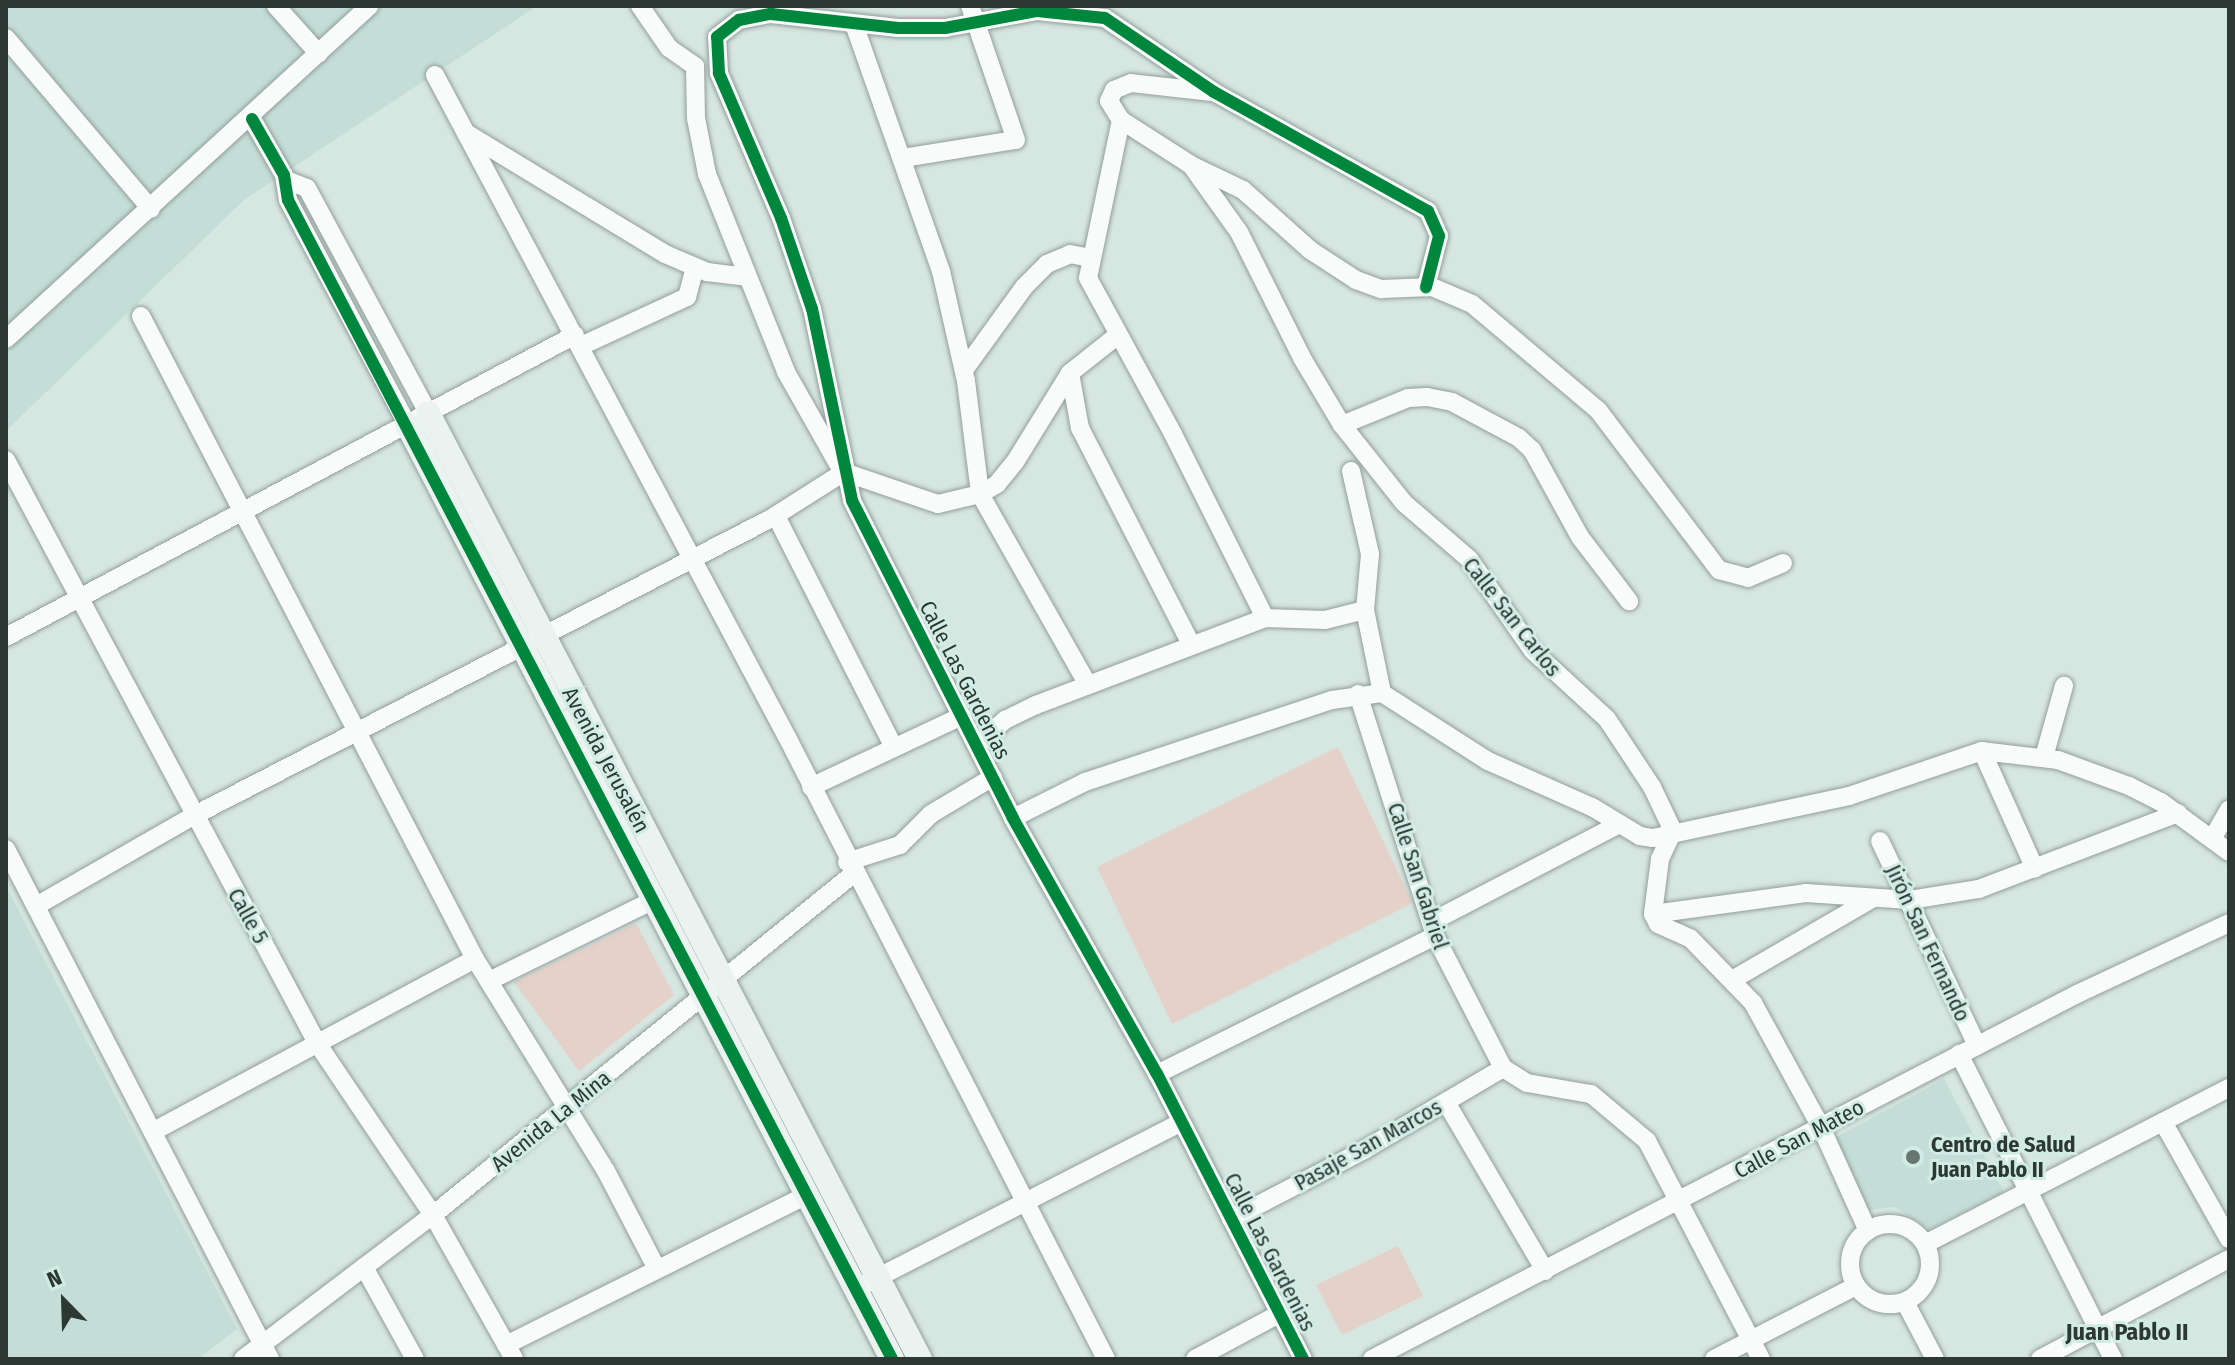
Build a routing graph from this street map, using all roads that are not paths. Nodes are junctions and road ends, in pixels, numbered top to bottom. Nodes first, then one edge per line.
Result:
1 (276, 6) edge
2 (370, 6) edge
3 (640, 6) edge
4 (972, 13) edge
5 (855, 27) junction
6 (6, 38) edge
7 (716, 52) junction
8 (319, 54) junction
9 (695, 66) junction
10 (435, 75) dead end
11 (1214, 92) junction
12 (252, 119) junction
13 (1121, 120) junction
14 (466, 133) junction
15 (903, 158) junction
16 (1191, 165) junction
17 (151, 209) junction
18 (1090, 258) junction
19 (695, 267) junction
20 (745, 277) junction
21 (1426, 287) junction
22 (141, 316) dead end
23 (1118, 335) junction
24 (6, 339) edge
25 (578, 340) junction
26 (964, 370) junction
27 (1070, 373) junction
28 (417, 418) junction
29 (1342, 425) junction
30 (6, 460) edge
31 (1351, 471) dead end
32 (844, 472) junction
33 (980, 494) junction
34 (245, 511) junction
35 (776, 516) junction
36 (691, 558) junction
37 (1783, 563) dead end
38 (79, 598) junction
39 (1629, 601) dead end
40 (1365, 610) junction
41 (1265, 618) junction
42 (6, 637) edge
43 (533, 639) junction
44 (1191, 644) junction
45 (1087, 683) junction
46 (2064, 686) dead end
47 (1382, 693) junction
48 (1358, 694) junction
49 (962, 716) junction
50 (359, 730) junction
51 (977, 745) junction
52 (894, 748) junction
53 (1982, 751) junction
54 (2044, 757) junction
55 (993, 777) junction
56 (811, 787) junction
57 (2229, 810) edge
58 (2178, 813) junction
59 (193, 816) junction
60 (1013, 818) junction
61 (1619, 824) junction
62 (1673, 831) junction
63 (1880, 841) dead end
64 (2224, 848) edge
65 (6, 849) edge
66 (850, 868) junction
67 (2035, 869) junction
68 (656, 899) junction
69 (1872, 899) junction
70 (1910, 900) junction
71 (36, 906) junction
72 (1653, 914) junction
73 (2229, 923) edge
74 (1433, 929) junction
75 (475, 959) junction
76 (1732, 980) junction
77 (489, 981) junction
78 (716, 989) junction
79 (317, 1043) junction
80 (1968, 1050) junction
81 (1503, 1068) junction
82 (1157, 1074) junction
83 (2229, 1088) edge
84 (1446, 1102) junction
85 (568, 1107) junction
86 (1181, 1122) junction
87 (2163, 1122) junction
88 (1821, 1127) junction
89 (154, 1131) junction
90 (2028, 1191) junction
91 (807, 1195) junction
92 (1681, 1201) junction
93 (1024, 1203) junction
94 (433, 1215) junction
95 (1231, 1219) junction
96 (1868, 1231) junction
97 (2229, 1239) edge
98 (1925, 1244) junction
99 (2229, 1259) edge
100 (364, 1267) junction
101 (657, 1269) junction
102 (1545, 1271) junction
103 (878, 1278) junction
104 (1856, 1286) junction
105 (856, 1290) junction
106 (1905, 1302) junction
107 (1279, 1314) junction
108 (2097, 1329) junction
109 (1751, 1340) junction
110 (266, 1352) edge
111 (510, 1352) edge
112 (243, 1359) edge
113 (415, 1359) edge
114 (892, 1359) edge
115 (920, 1359) edge
116 (1106, 1359) edge
117 (1195, 1359) edge
118 (1303, 1359) edge
119 (1372, 1359) edge
120 (1714, 1359) edge
121 (1761, 1359) edge
122 (1935, 1359) edge
123 (2040, 1359) edge
124 (2113, 1359) edge

1 - 8 street
2 - 8 street
3 - 9 street
4 - 5 street
4 - 11 street
4 - 15 street
5 - 7 street
5 - 15 street
6 - 17 street
7 - 9 street
7 - 32 street, Calle Las Gardenias
8 - 12 street
9 - 20 street
10 - 14 street
11 - 13 street
11 - 21 street
12 - 17 street
12 - 28 street, Avenida Jerusalén
13 - 16 street
13 - 18 street
14 - 19 street
14 - 25 street
15 - 26 street
16 - 21 street
16 - 29 street, Calle San Carlos
17 - 24 street
18 - 23 street
18 - 26 street
19 - 20 street
19 - 25 street
20 - 32 street
21 - 37 street
22 - 34 street
23 - 27 street
23 - 41 street
25 - 28 street
25 - 36 street
26 - 33 street
27 - 33 street
27 - 44 street
28 - 34 street
28 - 43 street, Avenida Jerusalén
29 - 39 street
29 - 62 street, Calle San Carlos
30 - 38 street, Calle 5
31 - 40 street
32 - 33 street
32 - 35 street
32 - 49 street, Calle Las Gardenias
33 - 45 street
34 - 38 street
34 - 50 street
35 - 36 street
35 - 52 street
36 - 43 street
36 - 56 street
38 - 42 street
38 - 59 street, Calle 5
40 - 41 street
40 - 47 street
41 - 44 street
43 - 50 street
43 - 68 street, Avenida Jerusalén
43 - 78 street, Avenida Jerusalén
44 - 45 street
45 - 51 street
46 - 54 street
47 - 48 street
47 - 61 street
48 - 60 street
48 - 74 street, Calle San Gabriel
49 - 51 street, Calle Las Gardenias
49 - 52 street
50 - 59 street
50 - 75 street
51 - 55 street, Calle Las Gardenias
52 - 56 street
53 - 54 street
53 - 62 street
53 - 67 street
54 - 58 street
55 - 60 street, Calle Las Gardenias
55 - 66 street
56 - 66 street
57 - 64 street
58 - 64 street
58 - 67 street
59 - 71 street
59 - 79 street, Calle 5
60 - 82 street, Calle Las Gardenias
61 - 62 street
61 - 74 street
62 - 72 street
63 - 70 street, Jirón San Fernando
65 - 71 street
66 - 78 street, Avenida La Mina
66 - 93 street
67 - 70 street
68 - 77 street
68 - 78 street, Avenida Jerusalén
69 - 70 street
69 - 72 street
69 - 76 street
70 - 80 street, Jirón San Fernando
71 - 89 street
72 - 76 street
73 - 80 street, Calle San Mateo
74 - 81 street, Calle San Gabriel
74 - 82 street
75 - 77 street
75 - 79 street
76 - 88 street
77 - 85 street
78 - 85 street, Avenida La Mina
78 - 91 street, Avenida Jerusalén
78 - 103 street, Avenida Jerusalén
79 - 89 street
79 - 94 street, Calle 5
80 - 88 street, Calle San Mateo
80 - 90 street, Jirón San Fernando
81 - 84 street, Pasaje San Marcos
81 - 92 street
82 - 86 street, Calle Las Gardenias
83 - 87 street
84 - 95 street, Pasaje San Marcos
84 - 102 street
85 - 94 street, Avenida La Mina
85 - 101 street
86 - 93 street
86 - 95 street, Calle Las Gardenias
87 - 90 street
87 - 97 street
88 - 92 street, Calle San Mateo
88 - 96 street
89 - 110 street
90 - 98 street
90 - 108 street, Jirón San Fernando
91 - 101 street
91 - 105 street, Avenida Jerusalén
92 - 102 street, Calle San Mateo
92 - 109 street
93 - 103 street
93 - 116 street
94 - 100 street, Avenida La Mina
94 - 111 street, Calle 5
95 - 107 street, Calle Las Gardenias
96 - 98 street
96 - 104 street
98 - 106 street
99 - 108 street
100 - 110 street, Avenida La Mina
100 - 113 street
101 - 111 street
102 - 119 street, Calle San Mateo
103 - 105 street
103 - 115 street, Avenida Jerusalén
104 - 106 street
104 - 109 street
105 - 114 street, Avenida Jerusalén
106 - 122 street
107 - 117 street
107 - 118 street, Calle Las Gardenias
108 - 123 street
108 - 124 street, Jirón San Fernando
109 - 120 street
109 - 121 street
110 - 112 street, Avenida La Mina

